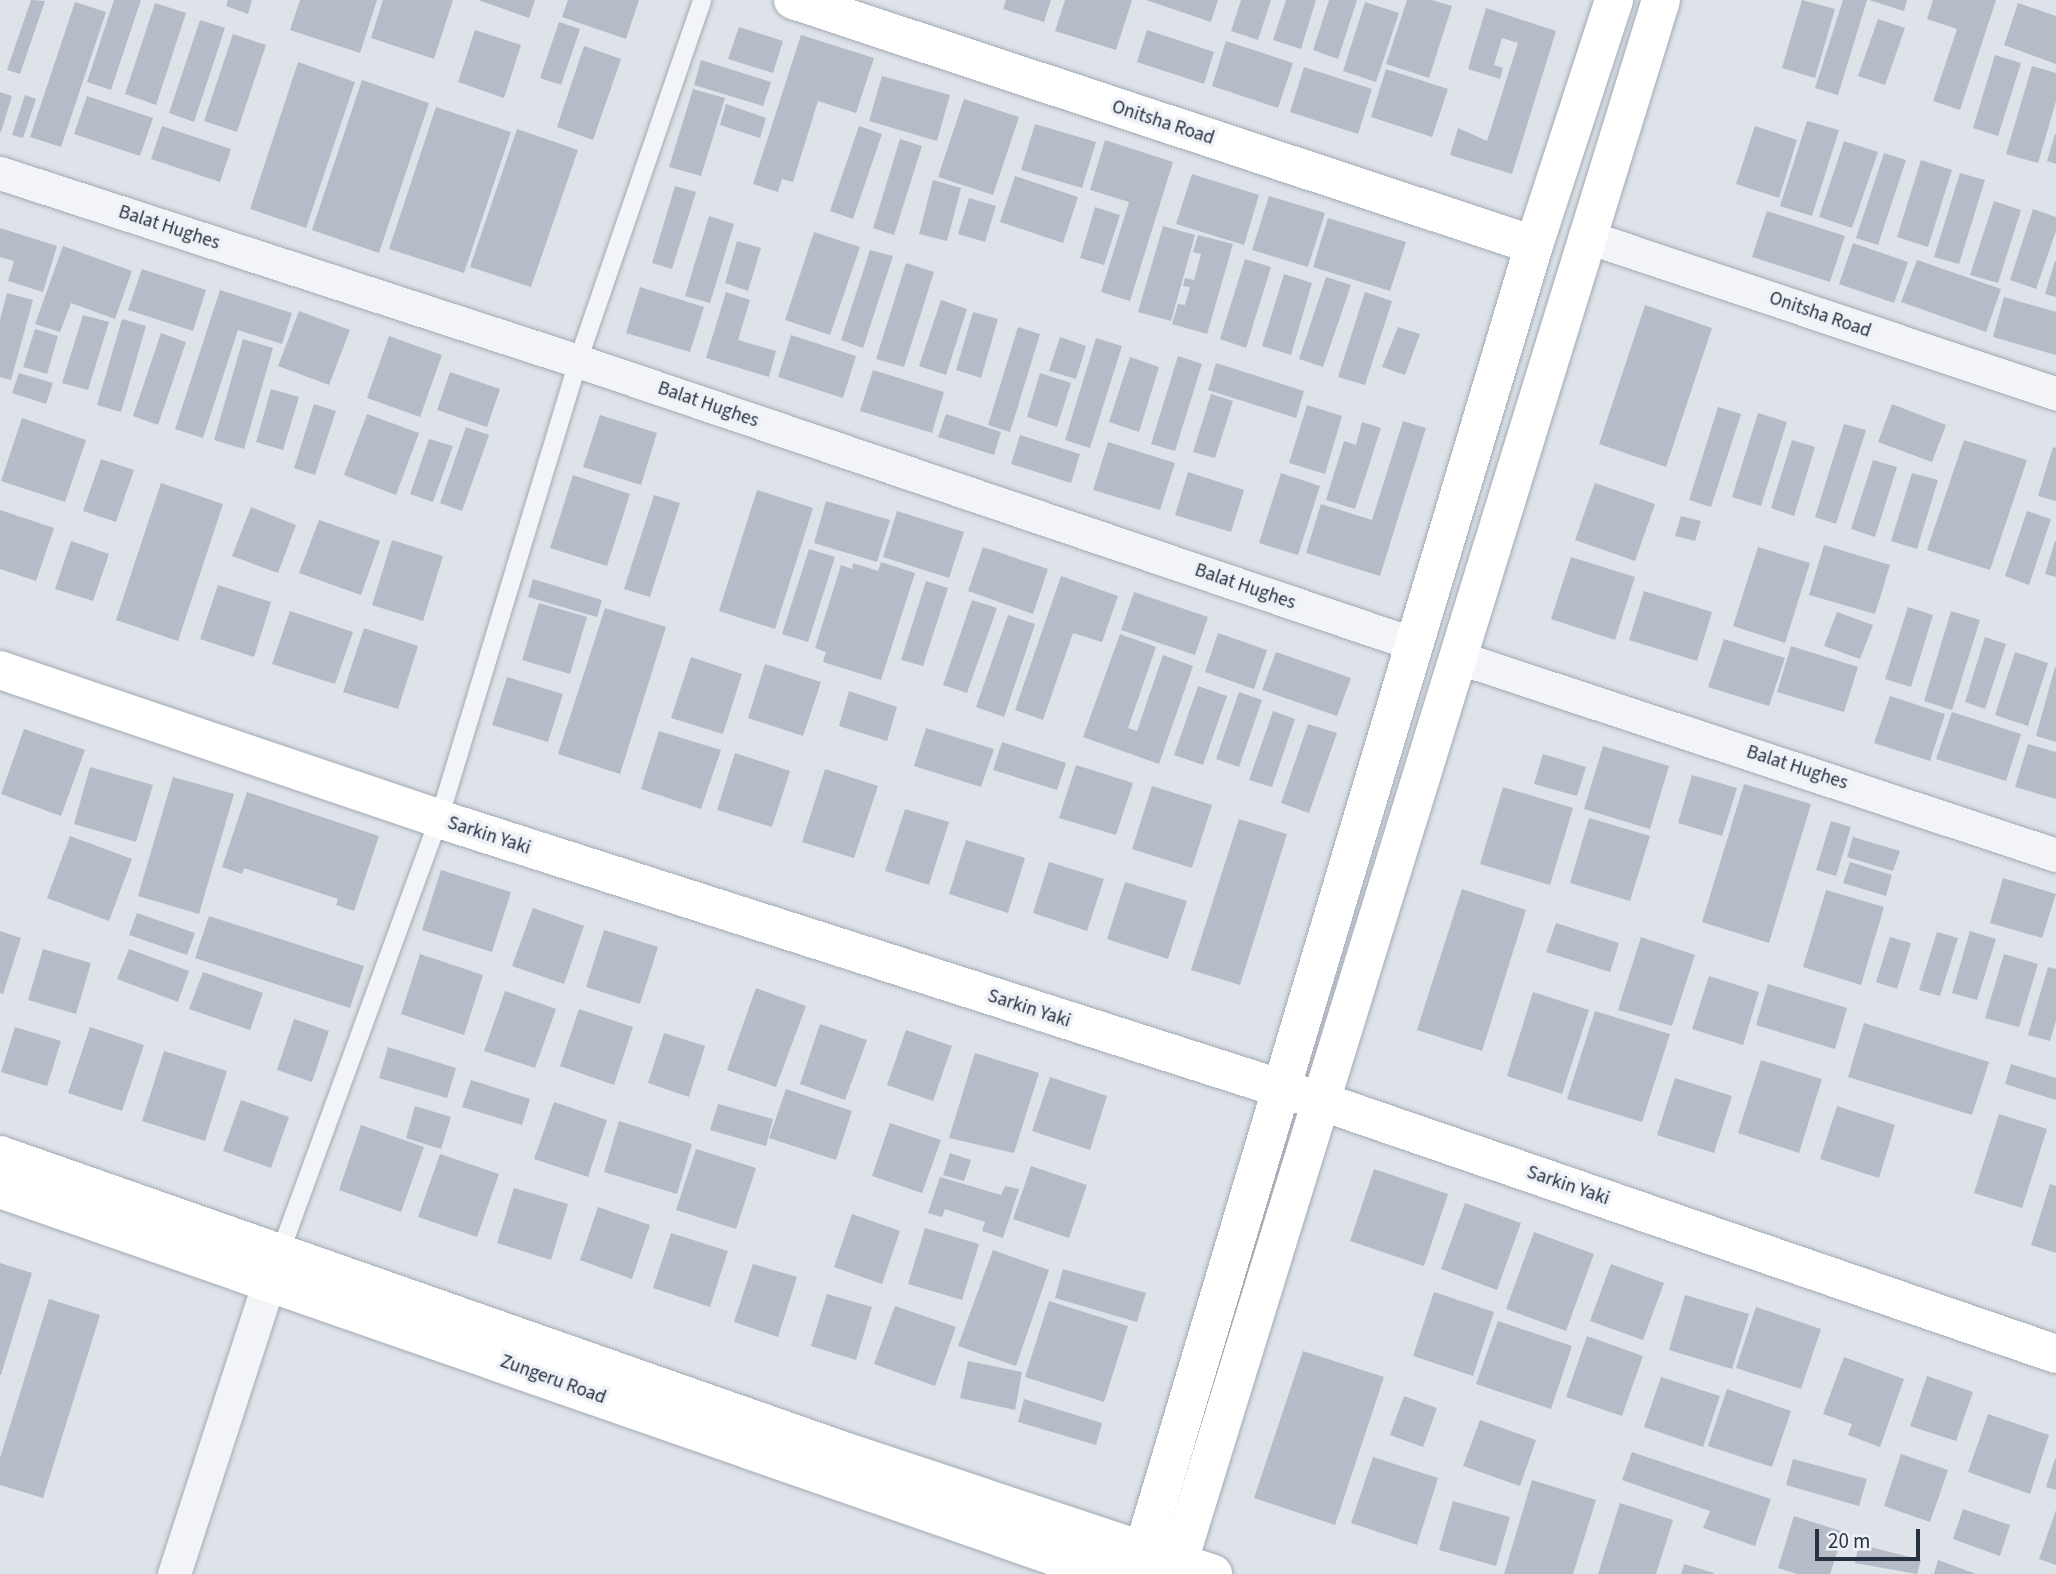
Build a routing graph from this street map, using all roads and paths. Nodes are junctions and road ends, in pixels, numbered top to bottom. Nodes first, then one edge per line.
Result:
1 (702, 0) edge
2 (793, 0) edge
3 (1614, 0) edge
4 (1661, 0) edge
5 (0, 173) edge
6 (1585, 236) junction
7 (1534, 245) junction
8 (578, 361) junction
9 (2056, 394) edge
10 (1414, 644) junction
11 (1457, 657) junction
12 (0, 670) edge
13 (439, 820) junction
14 (2056, 855) edge
15 (1281, 1089) junction
16 (1323, 1102) junction
17 (0, 1155) edge
18 (0, 1189) edge
19 (274, 1267) junction
20 (2056, 1354) edge
21 (1169, 1567) edge
22 (174, 1574) edge
23 (1105, 1574) edge

1 - 8 lane
2 - 7 street, Onitsha Road
3 - 7 street
4 - 6 street
5 - 8 street, Balat Hughes
6 - 9 street, Onitsha Road
6 - 11 street
7 - 10 street
8 - 10 street, Balat Hughes
8 - 13 lane
10 - 15 street
11 - 14 street, Balat Hughes
11 - 16 street
12 - 13 street, Sarkin Yaki
13 - 15 street, Sarkin Yaki
13 - 19 lane
15 - 16 street, Sarkin Yaki
15 - 21 street
16 - 20 street, Sarkin Yaki
16 - 21 street
17 - 19 street
18 - 19 street, Zungeru Road
19 - 21 street
19 - 22 street
19 - 23 street, Zungeru Road

